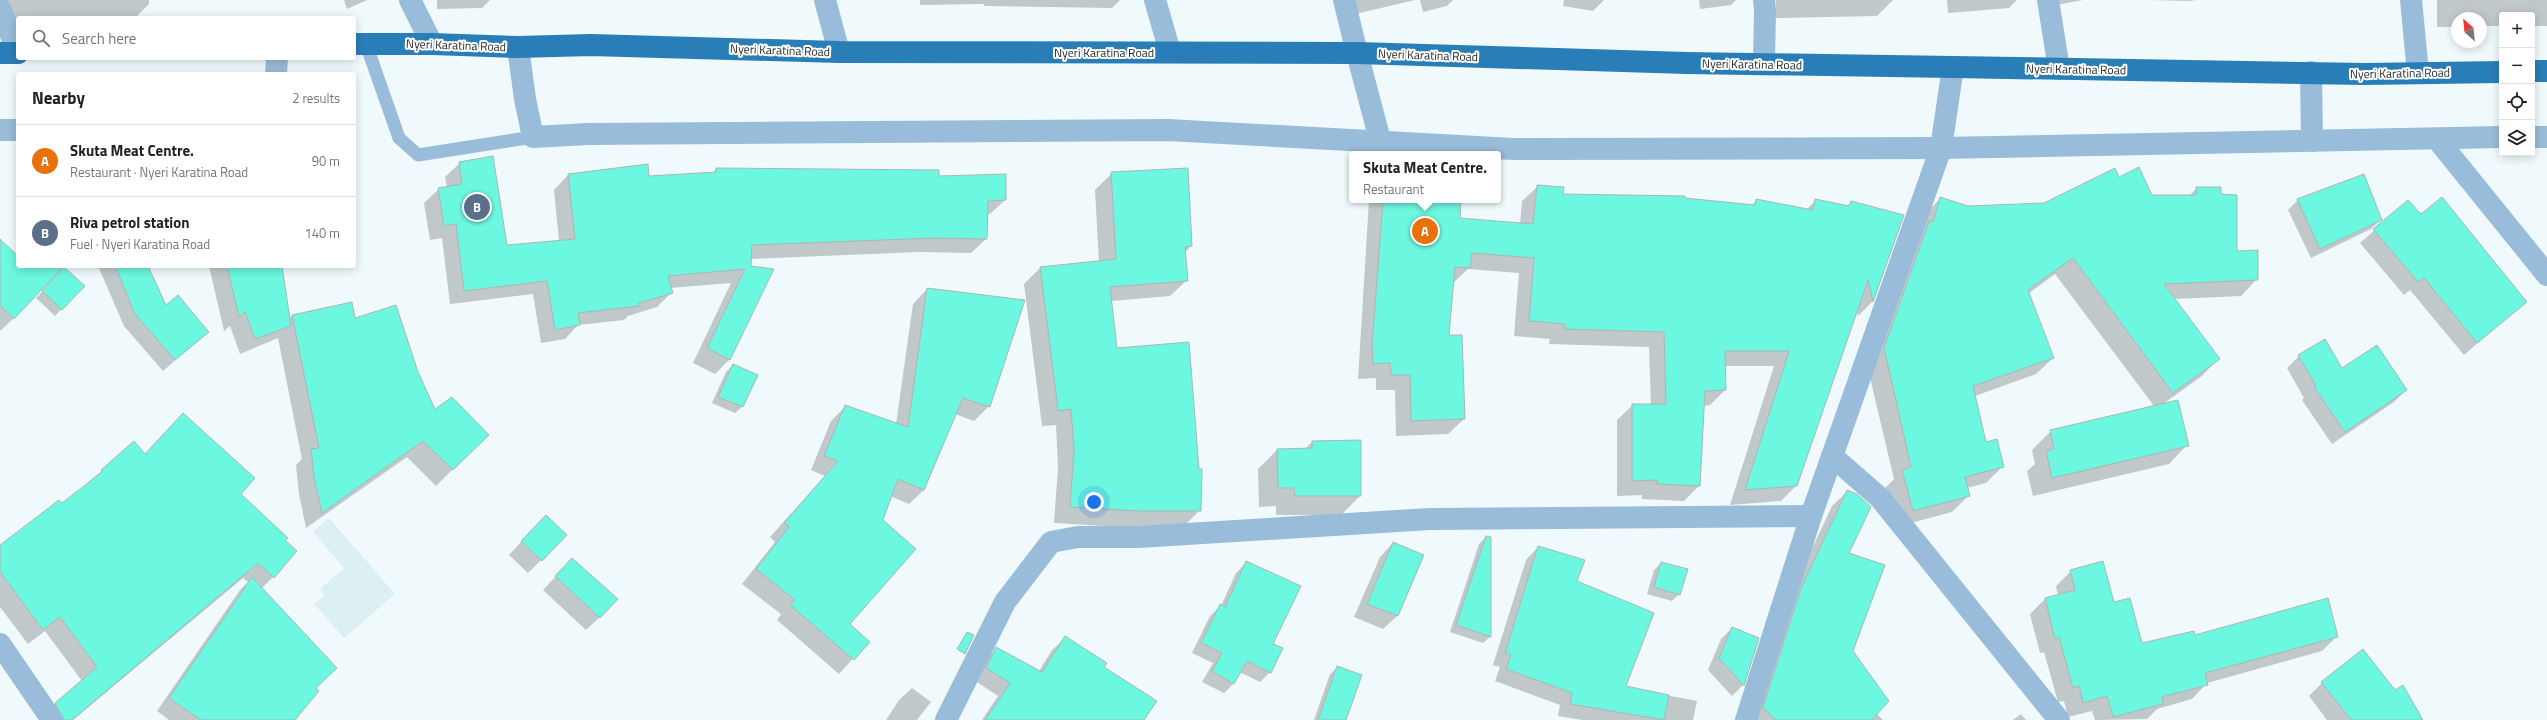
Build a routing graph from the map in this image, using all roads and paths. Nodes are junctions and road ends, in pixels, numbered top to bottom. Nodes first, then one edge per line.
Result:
1 (410, 0) edge
2 (825, 0) edge
3 (1156, 0) edge
4 (1344, 0) edge
5 (1764, 0) edge
6 (2048, 0) edge
7 (2411, 0) edge
8 (0, 8) edge
9 (360, 44) edge
10 (432, 44) junction
11 (518, 47) junction
12 (16, 48) edge
13 (839, 52) junction
14 (1170, 52) junction
15 (0, 53) edge
16 (16, 53) edge
17 (1357, 53) junction
18 (277, 60) edge
19 (1764, 64) junction
20 (1953, 67) junction
21 (2059, 69) junction
22 (2535, 71) edge
23 (2547, 71) edge
24 (276, 72) edge
25 (2311, 72) junction
26 (2499, 72) edge
27 (2418, 73) junction
28 (0, 130) edge
29 (16, 130) edge
30 (533, 137) junction
31 (2499, 137) edge
32 (2535, 137) edge
33 (2547, 137) edge
34 (2437, 139) junction
35 (1380, 140) junction
36 (2312, 141) junction
37 (1941, 148) junction
38 (2547, 275) edge
39 (1832, 456) junction
40 (1811, 516) junction
41 (0, 644) edge
42 (52, 720) edge
43 (946, 720) edge
44 (1746, 720) edge
45 (2059, 720) edge

1 - 10 street
2 - 13 street
3 - 14 street
4 - 17 street
5 - 19 street
6 - 21 street
7 - 27 street
8 - 12 street
9 - 10 highway, Nyeri Karatina Road
9 - 30 lane
10 - 11 highway, Nyeri Karatina Road
11 - 13 highway, Nyeri Karatina Road
11 - 30 street
13 - 14 highway, Nyeri Karatina Road
14 - 17 highway, Nyeri Karatina Road
15 - 16 highway
17 - 19 highway, Nyeri Karatina Road
17 - 35 street
18 - 24 street
19 - 20 highway, Nyeri Karatina Road
20 - 21 highway, Nyeri Karatina Road
20 - 37 street
21 - 25 highway, Nyeri Karatina Road
22 - 23 highway
25 - 27 highway, Nyeri Karatina Road
25 - 36 street
26 - 27 highway, Nyeri Karatina Road
28 - 29 street
30 - 35 street
31 - 34 street
32 - 33 street
34 - 36 street
34 - 38 street
35 - 37 street
36 - 37 street
37 - 39 street
39 - 40 street
39 - 45 street
40 - 43 street
40 - 44 street
41 - 42 street

